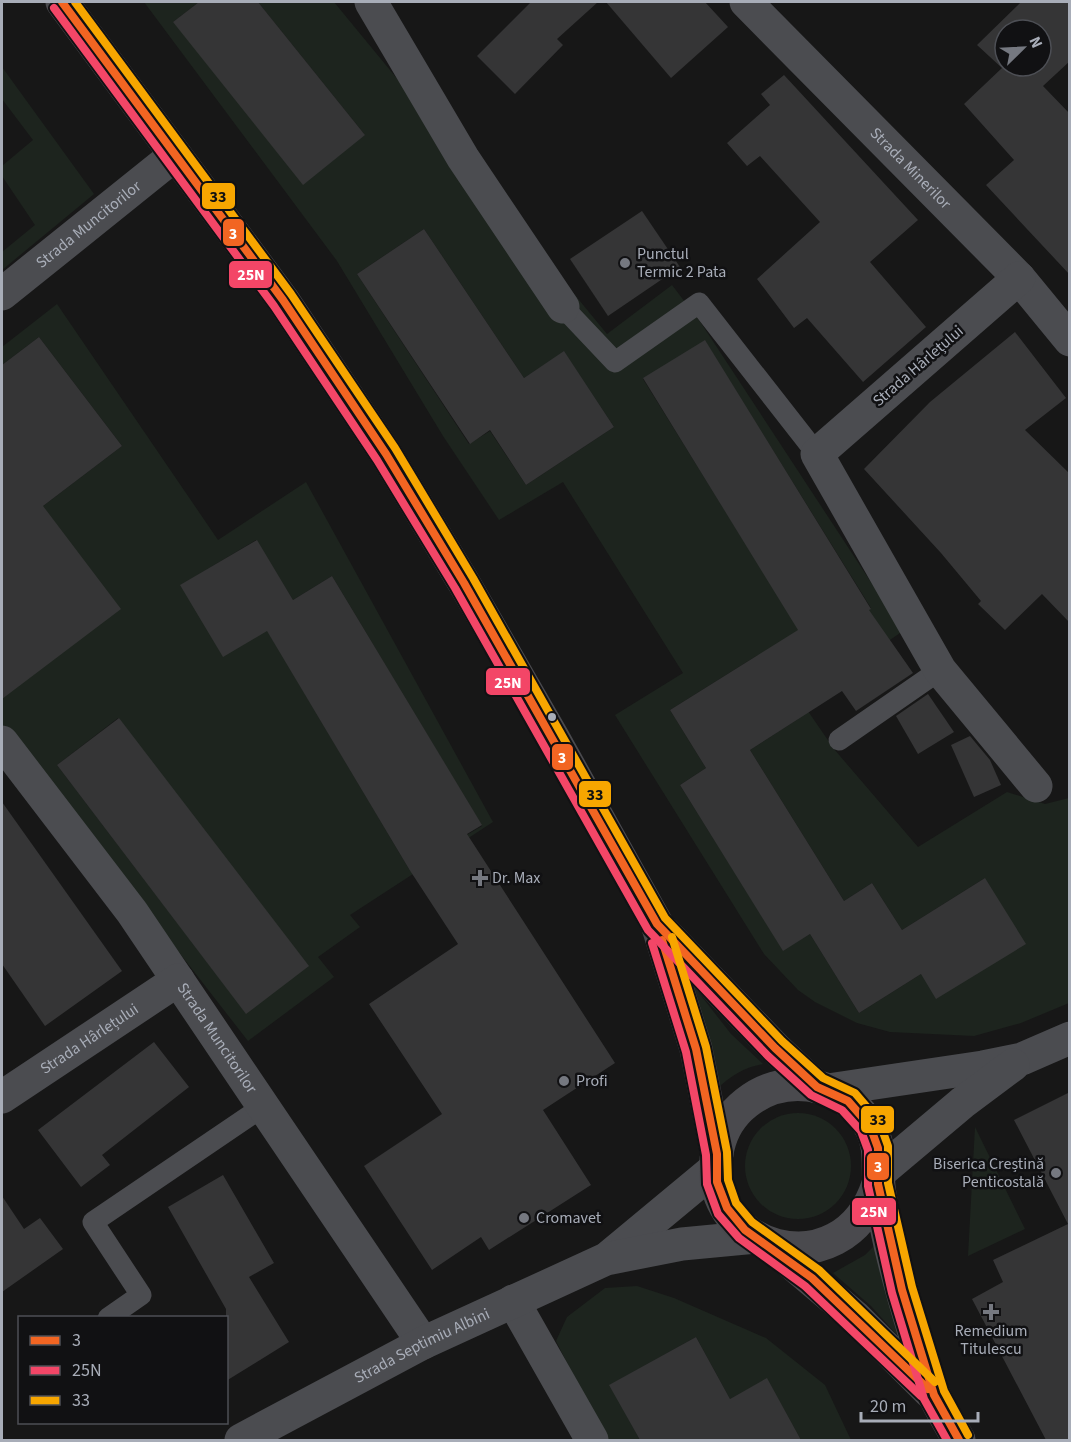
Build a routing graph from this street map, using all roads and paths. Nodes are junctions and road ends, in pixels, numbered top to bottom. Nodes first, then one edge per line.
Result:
1 (62, 2) edge
2 (371, 2) edge
3 (746, 2) edge
4 (175, 155) junction
5 (1019, 278) junction
6 (2, 294) edge
7 (563, 307) joint
8 (1070, 340) edge
9 (817, 454) junction
10 (940, 670) junction
11 (839, 740) dead end
12 (2, 742) edge
13 (1036, 786) dead end
14 (657, 924) junction
15 (178, 980) junction
16 (1070, 1038) edge
17 (1022, 1059) junction
18 (822, 1088) junction
19 (2, 1097) edge
20 (264, 1106) junction
21 (716, 1161) junction
22 (879, 1178) junction
23 (762, 1241) junction
24 (606, 1259) junction
25 (513, 1300) junction
26 (110, 1316) edge
27 (423, 1343) junction
28 (934, 1395) junction
29 (241, 1440) edge
30 (592, 1440) edge
31 (959, 1440) edge

1 - 4 main road
2 - 7 street
3 - 5 street, Strada Minerilor
4 - 6 street, Strada Muncitorilor
4 - 14 main road
5 - 8 street, Strada Minerilor
5 - 9 street, Strada Hârlețului
7 - 9 lane
9 - 10 street
10 - 11 lane
10 - 13 street
12 - 15 street, Strada Muncitorilor
14 - 18 main road
14 - 21 main road
15 - 19 street, Strada Hârlețului
15 - 20 street, Strada Muncitorilor
16 - 17 street
17 - 18 street
17 - 22 street
18 - 21 main road
18 - 22 main road
20 - 26 lane
20 - 27 street, Strada Muncitorilor
21 - 23 main road
21 - 24 street, Strada Septimiu Albini
22 - 23 main road
22 - 28 main road
23 - 24 street, Strada Septimiu Albini
23 - 28 main road
24 - 25 street, Strada Septimiu Albini
25 - 27 street, Strada Septimiu Albini
25 - 30 street
27 - 29 street, Strada Septimiu Albini
28 - 31 main road

